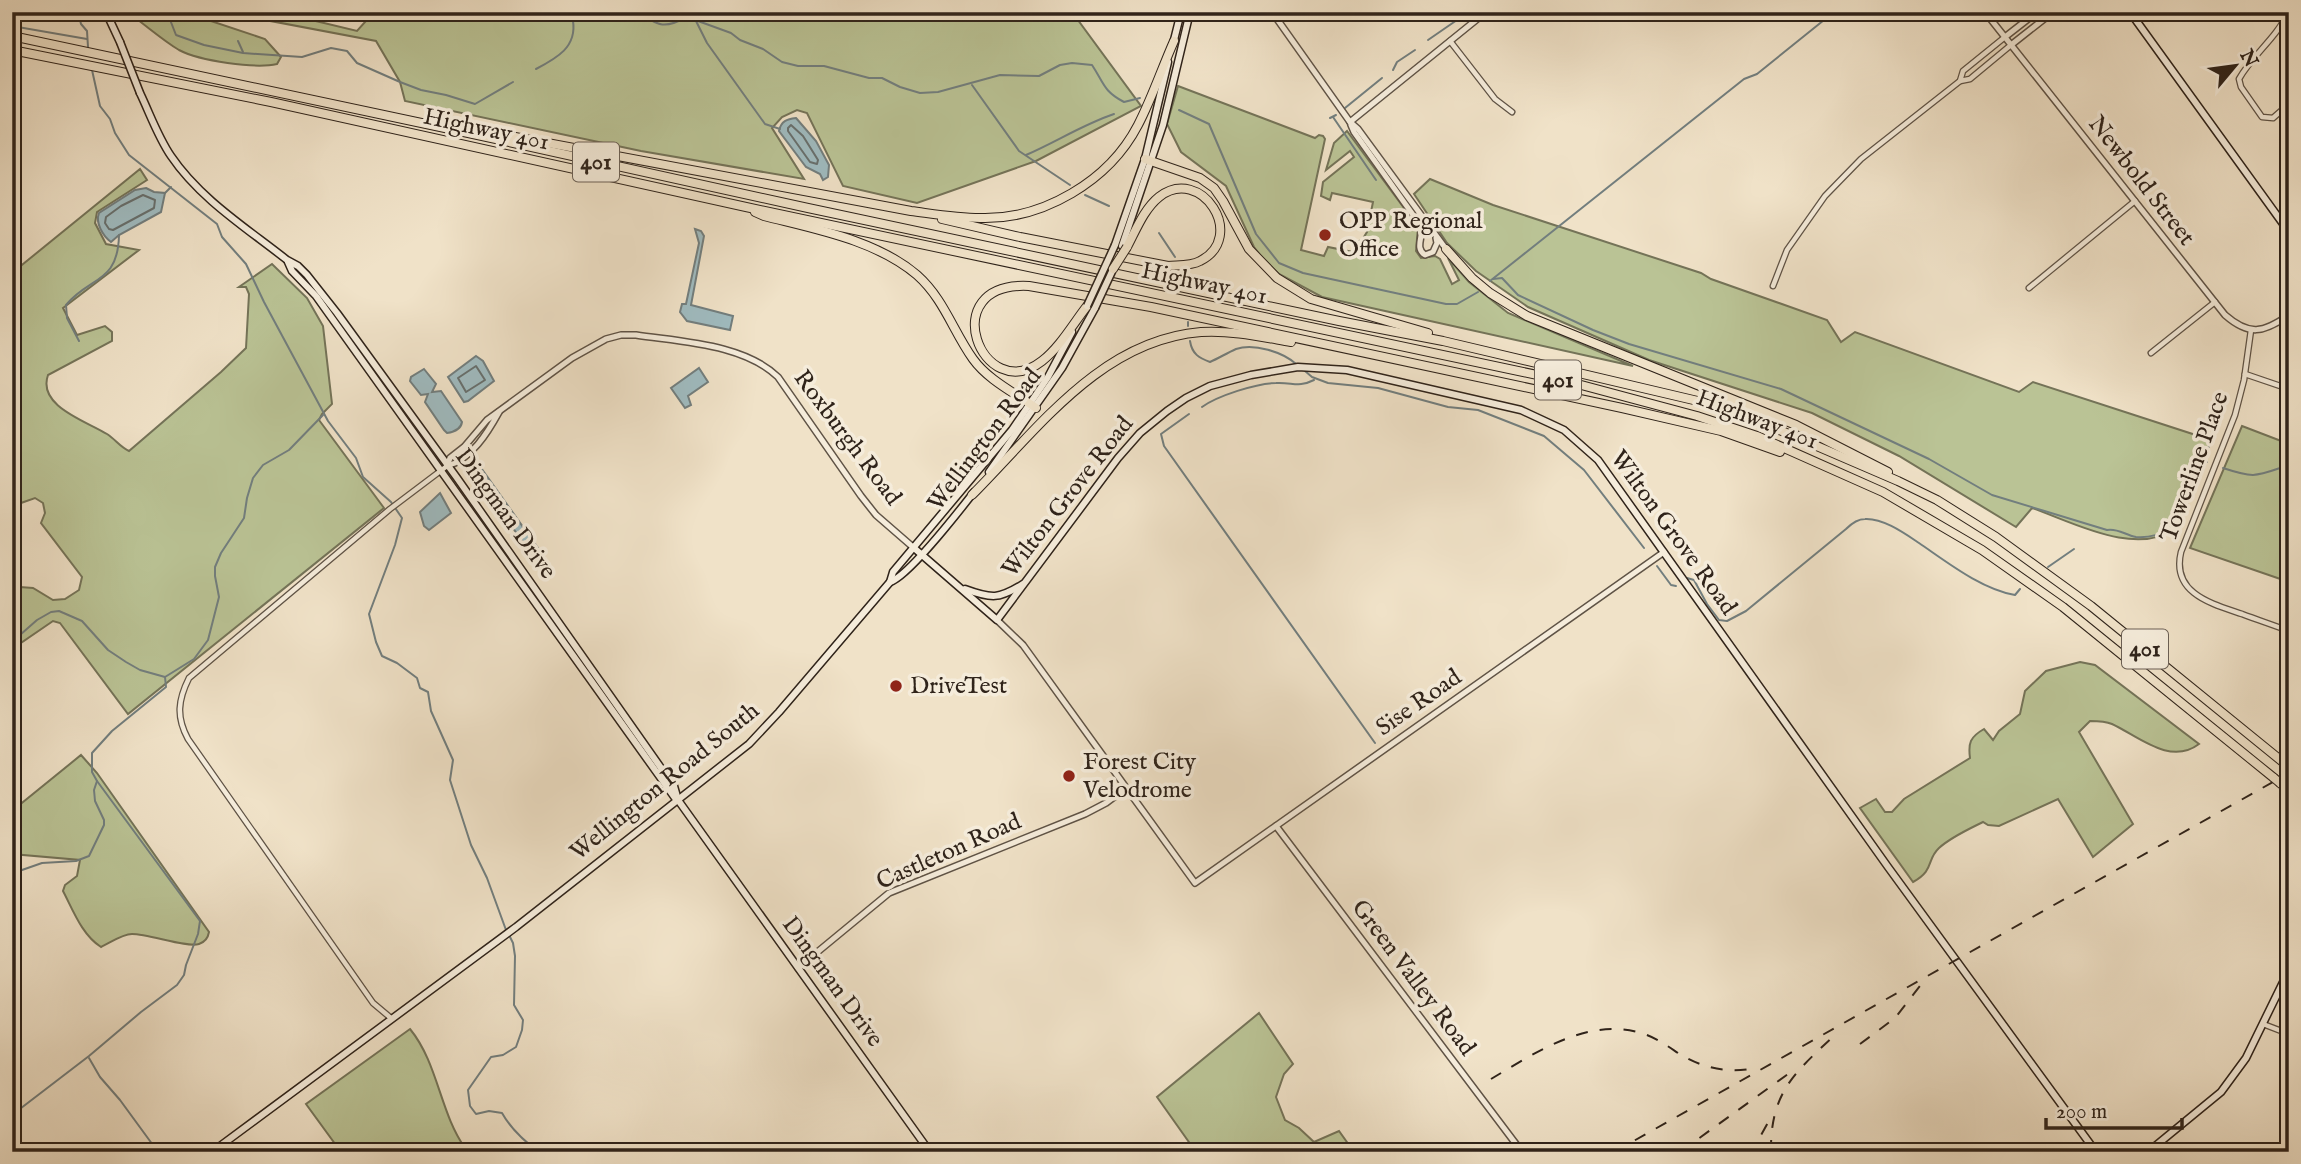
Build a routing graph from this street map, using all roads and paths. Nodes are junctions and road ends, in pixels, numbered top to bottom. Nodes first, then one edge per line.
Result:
1 (106, 12) edge
2 (1181, 12) edge
3 (1191, 12) edge
4 (1486, 12) edge
5 (1984, 12) edge
6 (2037, 12) edge
7 (2053, 12) edge
8 (2130, 12) edge
9 (2288, 12) edge
10 (1272, 14) edge
11 (12, 36) edge
12 (2005, 37) junction
13 (1174, 41) junction
14 (1450, 41) junction
15 (2011, 45) junction
16 (12, 50) edge
17 (1960, 80) junction
18 (2289, 104) edge
19 (1512, 111) dead end
20 (1350, 122) junction
21 (459, 131) junction
22 (1148, 160) junction
23 (2135, 201) junction
24 (746, 207) junction
25 (911, 211) junction
26 (2289, 232) edge
27 (1435, 235) junction
28 (1122, 246) junction
29 (1446, 249) joint
30 (1113, 269) joint
31 (1773, 286) dead end
32 (2029, 288) dead end
33 (2215, 302) junction
34 (1091, 307) junction
35 (2289, 315) edge
36 (2251, 330) junction
37 (1443, 341) junction
38 (1334, 346) junction
39 (2151, 353) dead end
40 (2245, 374) junction
41 (2289, 389) edge
42 (1033, 406) junction
43 (1797, 454) junction
44 (444, 468) junction
45 (1898, 481) junction
46 (972, 495) junction
47 (914, 548) junction
48 (1664, 552) junction
49 (922, 554) junction
50 (1027, 581) junction
51 (890, 582) junction
52 (960, 587) junction
53 (997, 620) junction
54 (2289, 631) edge
55 (2289, 767) edge
56 (1126, 788) junction
57 (2289, 790) edge
58 (678, 800) junction
59 (1276, 826) junction
60 (1195, 883) joint
61 (798, 968) junction
62 (2289, 970) edge
63 (391, 1019) junction
64 (2262, 1023) junction
65 (2289, 1034) edge
66 (212, 1152) edge
67 (930, 1152) edge
68 (1522, 1152) edge
69 (2096, 1152) edge
70 (2148, 1152) edge

1 - 44 main road, Dingman Drive, bridge
2 - 13 main road
3 - 22 main road
4 - 14 street
5 - 12 street, Newbold Street
6 - 12 street
7 - 15 street
8 - 26 main road
9 - 18 street
10 - 20 street
11 - 21 highway, Highway 401 / 401
12 - 15 street, Newbold Street
12 - 17 street
13 - 22 main road
13 - 25 highway
14 - 19 street
14 - 20 street
15 - 17 street
15 - 23 street, Newbold Street
16 - 24 highway, Highway 401 / 401
17 - 31 street
20 - 27 street
20 - 27 street
21 - 25 highway
21 - 37 highway, Highway 401 / 401
22 - 28 main road
22 - 37 highway
23 - 32 street
23 - 33 street, Newbold Street
24 - 42 highway
24 - 43 highway, Highway 401 / 401
25 - 28 highway
27 - 29 street
28 - 30 highway, bridge
28 - 34 main road, Wellington Road South, bridge
29 - 45 highway
30 - 34 main road, Wellington Road South, bridge
33 - 36 street, Newbold Street
33 - 39 street
34 - 38 highway
34 - 42 main road, Wellington Road South
35 - 36 street
36 - 40 street, Towerline Place
37 - 45 highway, Highway 401 / 401
38 - 43 highway
38 - 46 highway
40 - 41 street
40 - 54 street, Towerline Place
42 - 46 main road, Wellington Road
42 - 47 main road, Wellington Road South
43 - 57 highway, Highway 401 / 401
44 - 47 street, Roxburgh Road
44 - 58 main road, Dingman Drive
44 - 63 street
45 - 55 highway, Highway 401 / 401
46 - 49 main road, Wellington Road
47 - 49 main road, Roxburgh Road
47 - 51 main road, Wellington Road South
48 - 50 main road, Wilton Grove Road
48 - 59 street, Sise Road
48 - 69 main road, Wilton Grove Road
49 - 51 main road, Wellington Road
49 - 52 main road, Roxburgh Road
50 - 52 main road
50 - 53 main road, Wilton Grove Road
51 - 58 main road, Wellington Road South
52 - 53 main road, Roxburgh Road
53 - 56 street, Roxburgh Road
56 - 60 street, Roxburgh Road
56 - 61 street, Castleton Road
58 - 61 main road, Dingman Drive
58 - 63 main road, Wellington Road South
59 - 60 street, Sise Road
59 - 68 street, Green Valley Road
61 - 67 main road, Dingman Drive
62 - 64 main road
63 - 66 main road, Wellington Road South
64 - 65 street
64 - 70 main road

